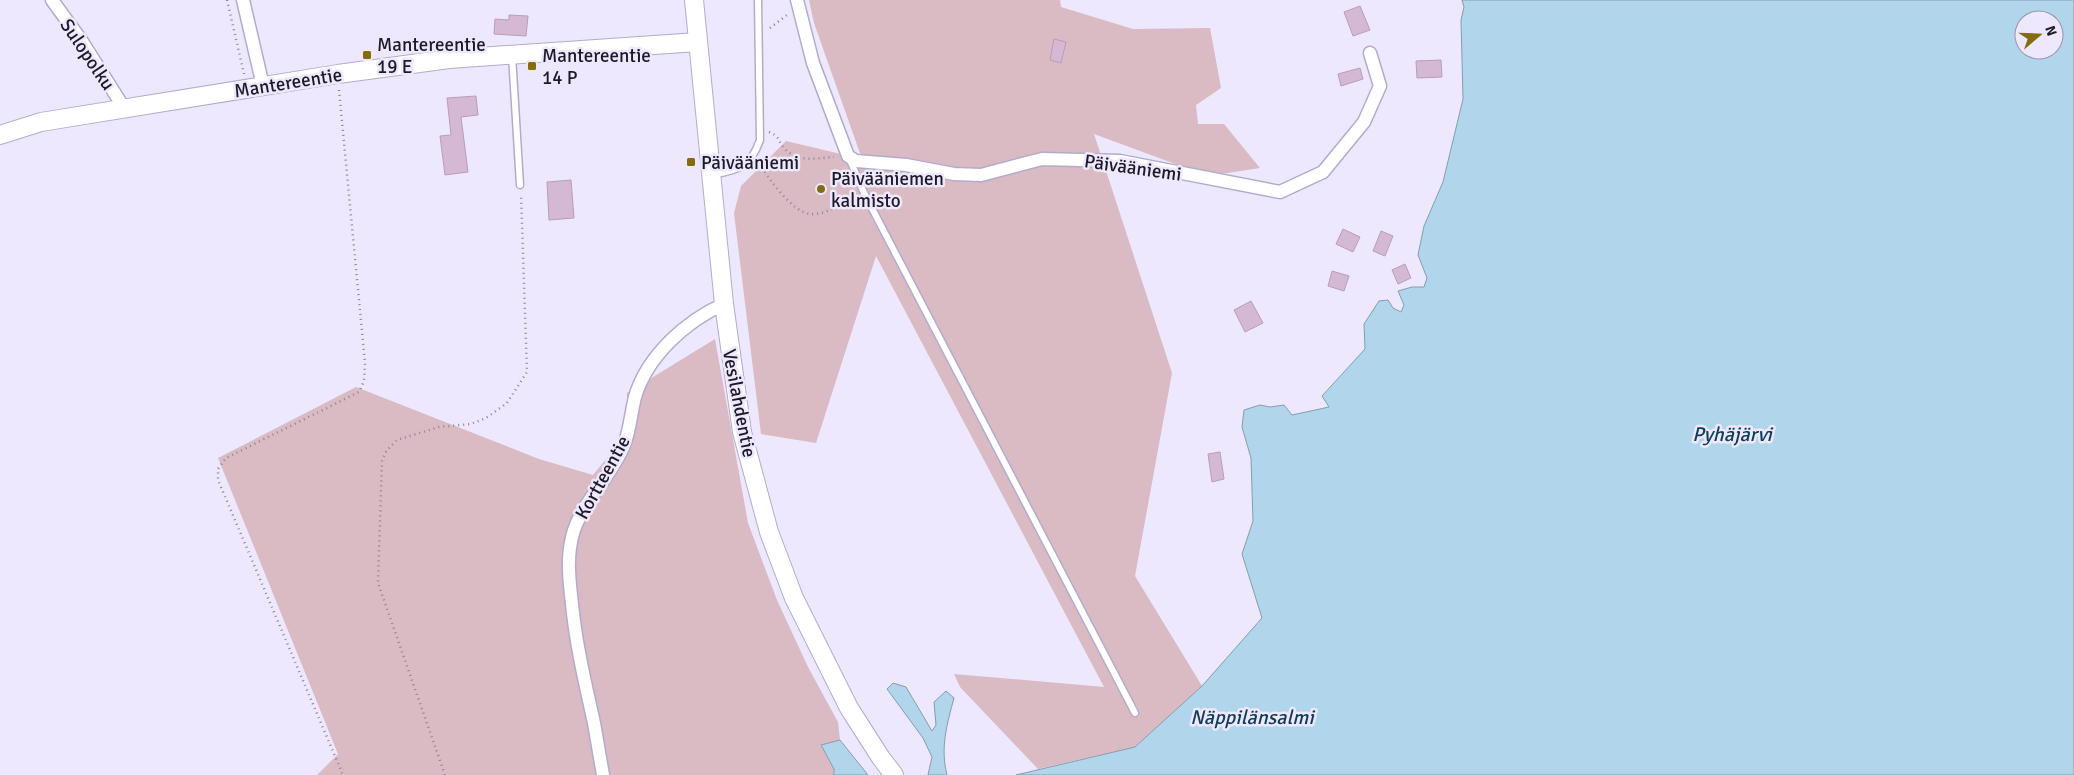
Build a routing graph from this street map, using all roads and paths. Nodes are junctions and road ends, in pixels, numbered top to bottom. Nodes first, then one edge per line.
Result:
1 (52, 0) edge
2 (227, 0) edge
3 (243, 0) edge
4 (694, 0) edge
5 (758, 0) edge
6 (797, 3) edge
7 (758, 32) junction
8 (698, 42) junction
9 (1370, 53) dead end
10 (512, 54) junction
11 (338, 74) junction
12 (255, 87) junction
13 (124, 108) junction
14 (760, 128) junction
15 (0, 135) edge
16 (754, 156) junction
17 (848, 156) junction
18 (711, 175) junction
19 (520, 185) joint
20 (864, 193) junction
21 (724, 304) junction
22 (1135, 713) dead end
23 (343, 775) edge
24 (445, 775) edge
25 (603, 775) edge
26 (894, 775) edge

1 - 13 street, Sulopolku
2 - 12 path
3 - 12 street
4 - 8 main road, Vesilahdentie
5 - 7 lane
6 - 7 path
6 - 17 street
7 - 14 lane
8 - 10 main road, Mantereentie
8 - 18 main road, Vesilahdentie
9 - 17 street, Päivääniemi
10 - 11 main road, Mantereentie
10 - 19 lane
11 - 12 main road, Mantereentie
11 - 23 path
12 - 13 main road, Mantereentie
13 - 15 main road, Mantereentie
14 - 16 lane
14 - 17 path
16 - 18 lane
16 - 20 path
17 - 20 lane
18 - 21 main road, Vesilahdentie
19 - 24 path
20 - 22 lane
21 - 25 street, Kortteentie
21 - 26 main road, Vesilahdentie

